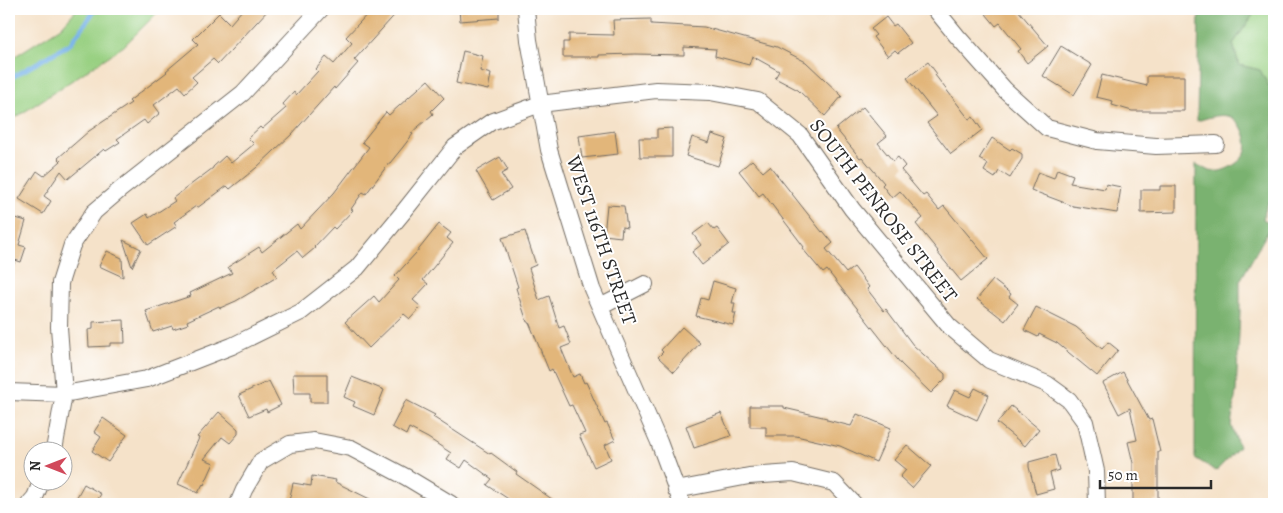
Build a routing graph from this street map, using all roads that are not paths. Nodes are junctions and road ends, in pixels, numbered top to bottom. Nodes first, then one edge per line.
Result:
1 (321, 9) edge
2 (526, 9) edge
3 (935, 9) edge
4 (540, 104) junction
5 (1216, 144) dead end
6 (645, 284) dead end
7 (600, 307) junction
8 (9, 392) edge
9 (64, 394) junction
10 (56, 440) edge
11 (38, 490) edge
12 (679, 497) edge
13 (30, 504) edge
14 (238, 504) edge
15 (451, 504) edge
16 (854, 504) edge
17 (1097, 504) edge

1 - 9 street
2 - 4 street, WEST 116TH STREET
3 - 5 street
4 - 7 street, WEST 116TH STREET
4 - 9 street, SOUTH PENROSE STREET
4 - 17 street, SOUTH PENROSE STREET
6 - 7 street
7 - 12 street, WEST 116TH STREET
8 - 9 street, SOUTH PENROSE STREET
9 - 10 street
11 - 13 street
12 - 16 street
14 - 15 street

